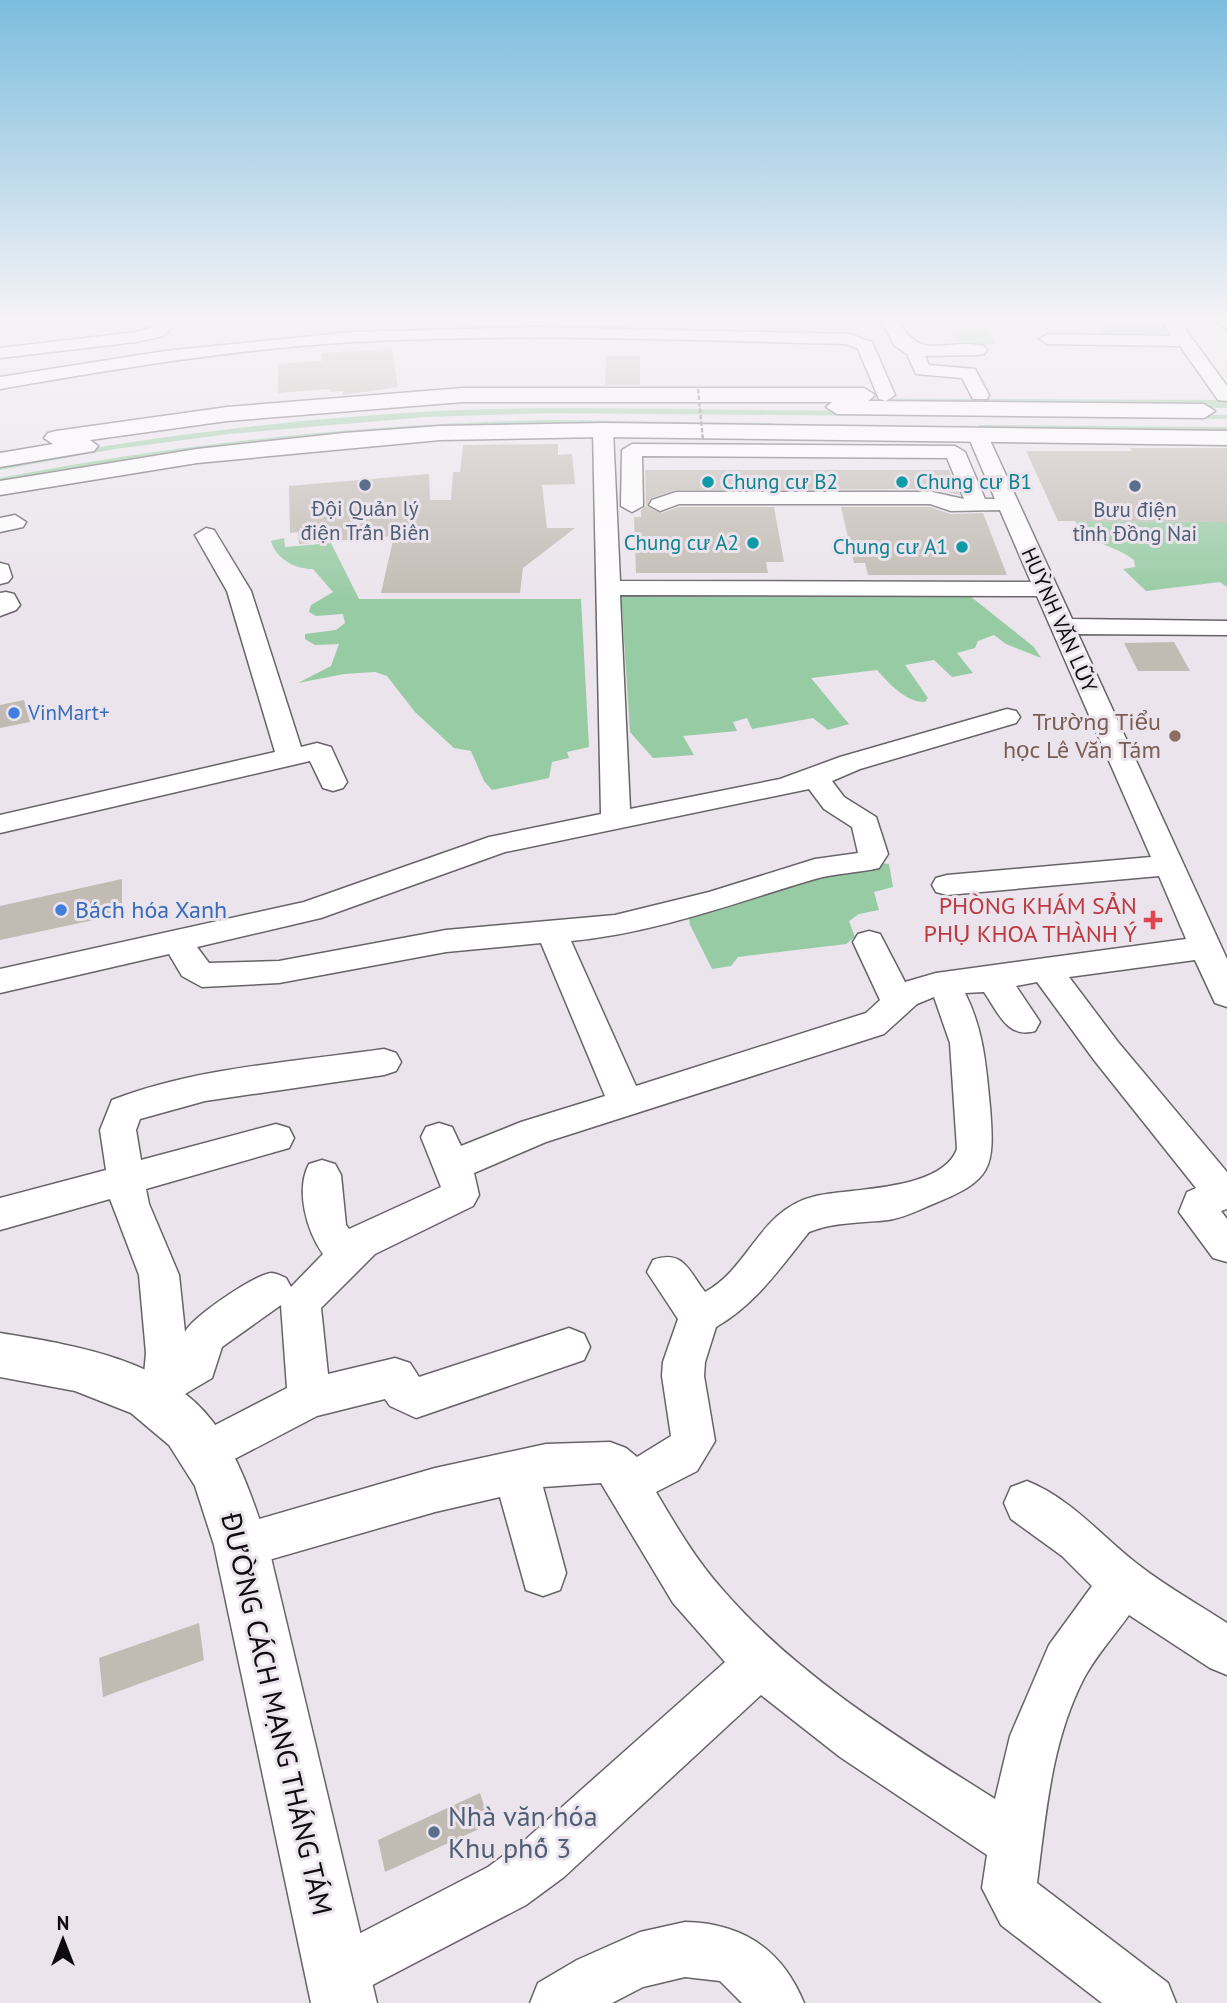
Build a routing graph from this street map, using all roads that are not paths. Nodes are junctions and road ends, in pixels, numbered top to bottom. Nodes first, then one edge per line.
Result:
1 (227, 415) edge
2 (339, 415) edge
3 (975, 429) junction
4 (603, 430) junction
5 (786, 434) junction
6 (1224, 435) edge
7 (0, 447) edge
8 (0, 460) edge
9 (0, 474) edge
10 (0, 488) edge
11 (977, 505) junction
12 (1009, 505) junction
13 (605, 506) junction
14 (632, 506) junction
15 (206, 535) dead end
16 (0, 570) edge
17 (607, 588) junction
18 (1044, 589) junction
19 (2, 595) edge
20 (1060, 626) junction
21 (1227, 628) edge
22 (1007, 717) dead end
23 (290, 757) junction
24 (815, 778) junction
25 (333, 782) dead end
26 (616, 821) junction
27 (0, 824) edge
28 (1169, 865) junction
29 (947, 885) dead end
30 (552, 933) junction
31 (178, 942) junction
32 (869, 942) dead end
33 (1206, 947) junction
34 (1045, 969) junction
35 (993, 979) junction
36 (0, 981) edge
37 (944, 985) junction
38 (1227, 995) edge
39 (898, 1002) junction
40 (1023, 1022) dead end
41 (384, 1062) dead end
42 (626, 1104) junction
43 (276, 1138) dead end
44 (322, 1175) dead end
45 (125, 1180) junction
46 (1225, 1193) edge
47 (0, 1214) edge
48 (1227, 1246) edge
49 (347, 1257) junction
50 (667, 1272) dead end
51 (272, 1290) dead end
52 (699, 1316) junction
53 (569, 1347) dead end
54 (0, 1354) edge
55 (163, 1395) junction
56 (309, 1398) junction
57 (204, 1454) junction
58 (516, 1471) junction
59 (627, 1483) junction
60 (1027, 1503) dead end
61 (241, 1545) junction
62 (544, 1573) dead end
63 (1123, 1583) junction
64 (1227, 1651) edge
65 (761, 1662) junction
66 (1015, 1842) junction
67 (341, 1989) edge
68 (585, 1996) edge
69 (776, 2003) edge
70 (1148, 2003) edge

1 - 7 main road
2 - 8 main road
3 - 5 main road
3 - 6 main road
3 - 12 street, HUỲNH VĂN LŨY
4 - 5 main road
4 - 10 main road
4 - 13 street
5 - 9 main road
5 - 11 street
5 - 14 street
11 - 12 street
11 - 14 street
12 - 18 street, HUỲNH VĂN LŨY
13 - 14 street
13 - 17 street
15 - 23 street
16 - 19 street
17 - 18 street
17 - 26 street
18 - 20 street, HUỲNH VĂN LŨY
20 - 21 street
20 - 28 street, HUỲNH VĂN LŨY
22 - 24 lane
23 - 25 street
23 - 27 street
24 - 26 lane
24 - 30 street
26 - 31 lane
28 - 29 street
28 - 33 street, HUỲNH VĂN LŨY
30 - 31 street
30 - 42 street
31 - 36 lane
32 - 39 street
33 - 34 street
33 - 38 street, HUỲNH VĂN LŨY
34 - 35 street
34 - 46 street
35 - 37 street
35 - 40 street
37 - 39 street
37 - 52 street
39 - 42 street
41 - 45 street
42 - 49 street
43 - 45 street
44 - 49 street
45 - 47 street
45 - 55 street
46 - 48 street
49 - 56 street
50 - 52 street
51 - 55 street
52 - 59 street
53 - 56 street
54 - 55 main road, ĐƯỜNG CÁCH MẠNG THÁNG TÁM
55 - 57 main road, ĐƯỜNG CÁCH MẠNG THÁNG TÁM
56 - 57 street
57 - 61 main road, ĐƯỜNG CÁCH MẠNG THÁNG TÁM
58 - 59 street
58 - 61 street
58 - 62 street
59 - 65 street
60 - 63 street
61 - 67 main road, ĐƯỜNG CÁCH MẠNG THÁNG TÁM
63 - 64 street
63 - 66 street
65 - 66 street
65 - 67 street
66 - 70 street
68 - 69 street

